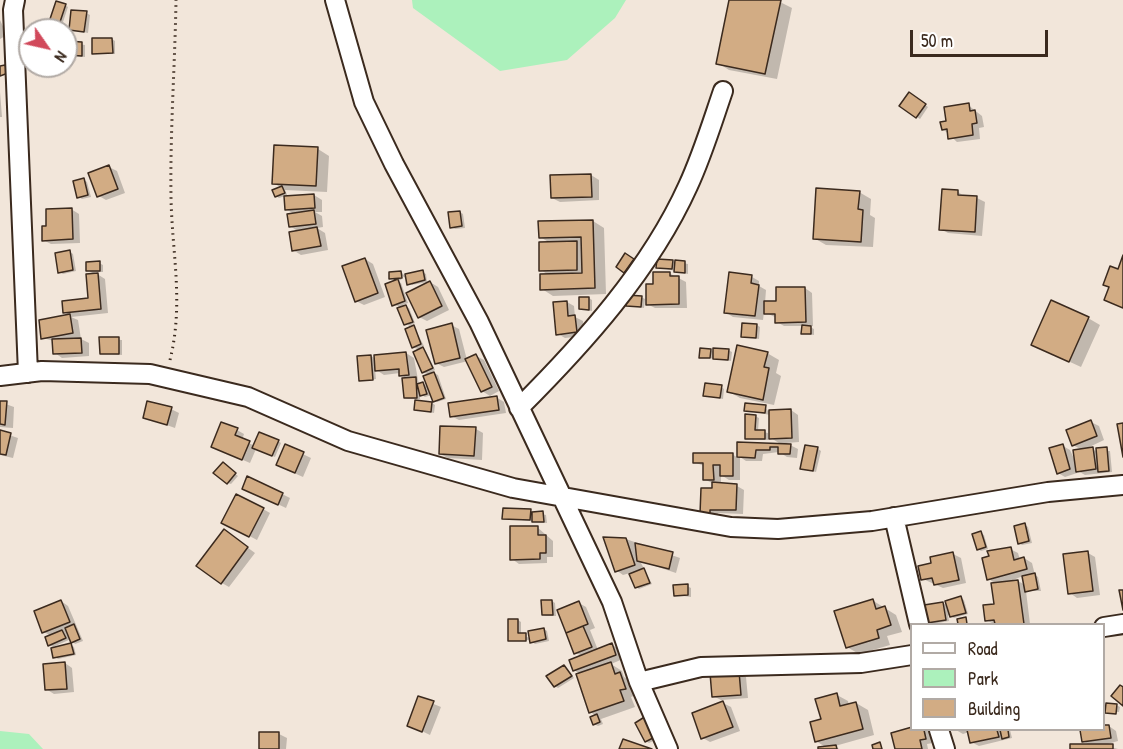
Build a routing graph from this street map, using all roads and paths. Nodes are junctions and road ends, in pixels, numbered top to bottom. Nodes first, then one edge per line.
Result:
1 (15, 0) edge
2 (176, 0) edge
3 (335, 0) edge
4 (723, 92) dead end
5 (28, 373) junction
6 (0, 376) edge
7 (166, 378) junction
8 (519, 408) junction
9 (1123, 485) edge
10 (560, 496) junction
11 (894, 517) junction
12 (919, 623) edge
13 (1123, 624) edge
14 (1105, 627) edge
15 (910, 655) edge
16 (639, 682) junction
17 (940, 731) edge
18 (668, 749) edge
19 (945, 749) edge

1 - 5 street
2 - 7 path
3 - 8 street
4 - 8 street
5 - 6 street
5 - 7 street
7 - 10 street
8 - 10 street
9 - 11 street
10 - 11 street
10 - 16 street
11 - 12 street
13 - 14 street
15 - 16 street
16 - 18 street
17 - 19 street

